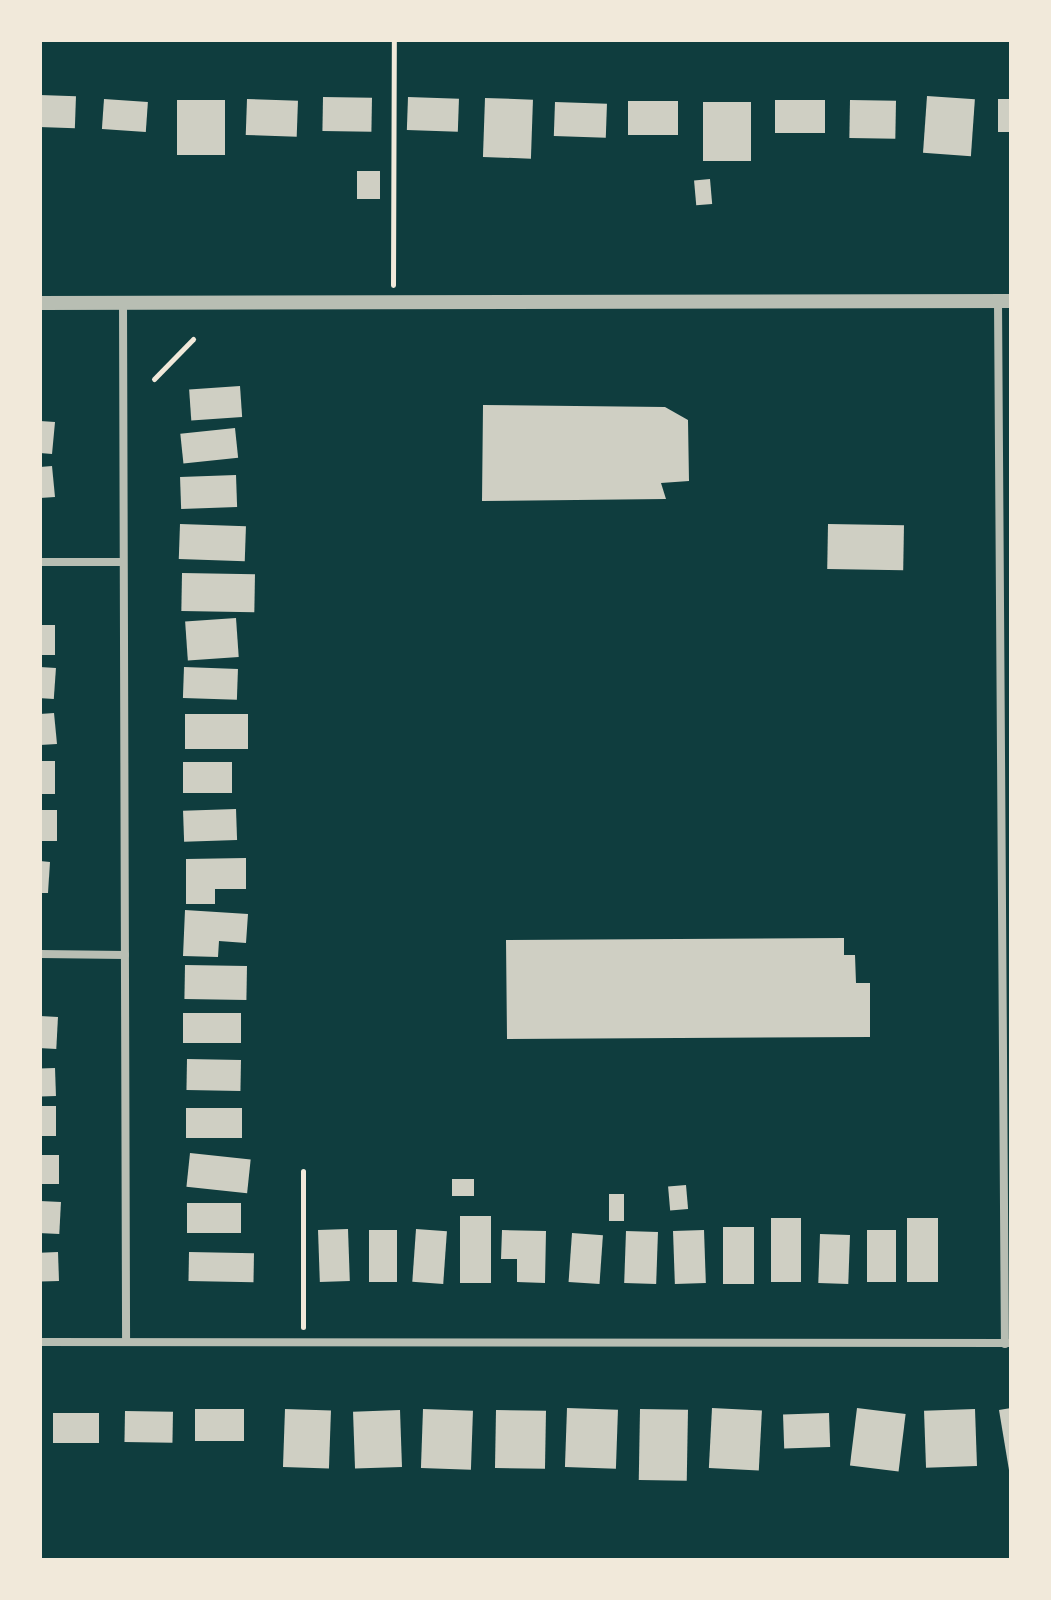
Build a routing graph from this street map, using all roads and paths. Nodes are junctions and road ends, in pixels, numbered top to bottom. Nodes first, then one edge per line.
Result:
1 (394, 40) edge
2 (1004, 301) edge
3 (40, 303) edge
4 (123, 303) junction
5 (392, 306) junction
6 (193, 339) dead end
7 (154, 379) dead end
8 (1000, 555) junction
9 (1011, 555) edge
10 (40, 562) edge
11 (123, 562) junction
12 (40, 954) edge
13 (125, 955) junction
14 (303, 1171) dead end
15 (40, 1342) edge
16 (126, 1342) junction
17 (1008, 1343) edge
18 (303, 1344) junction
19 (676, 1560) edge
20 (704, 1560) edge

1 - 5 path
2 - 5 street
2 - 8 street
3 - 4 street
4 - 5 street
4 - 11 street
6 - 7 path
8 - 9 street
8 - 17 street
10 - 11 street
11 - 13 street
12 - 13 street
13 - 16 street
14 - 18 path
15 - 16 street
16 - 18 street
17 - 18 street
19 - 20 path

